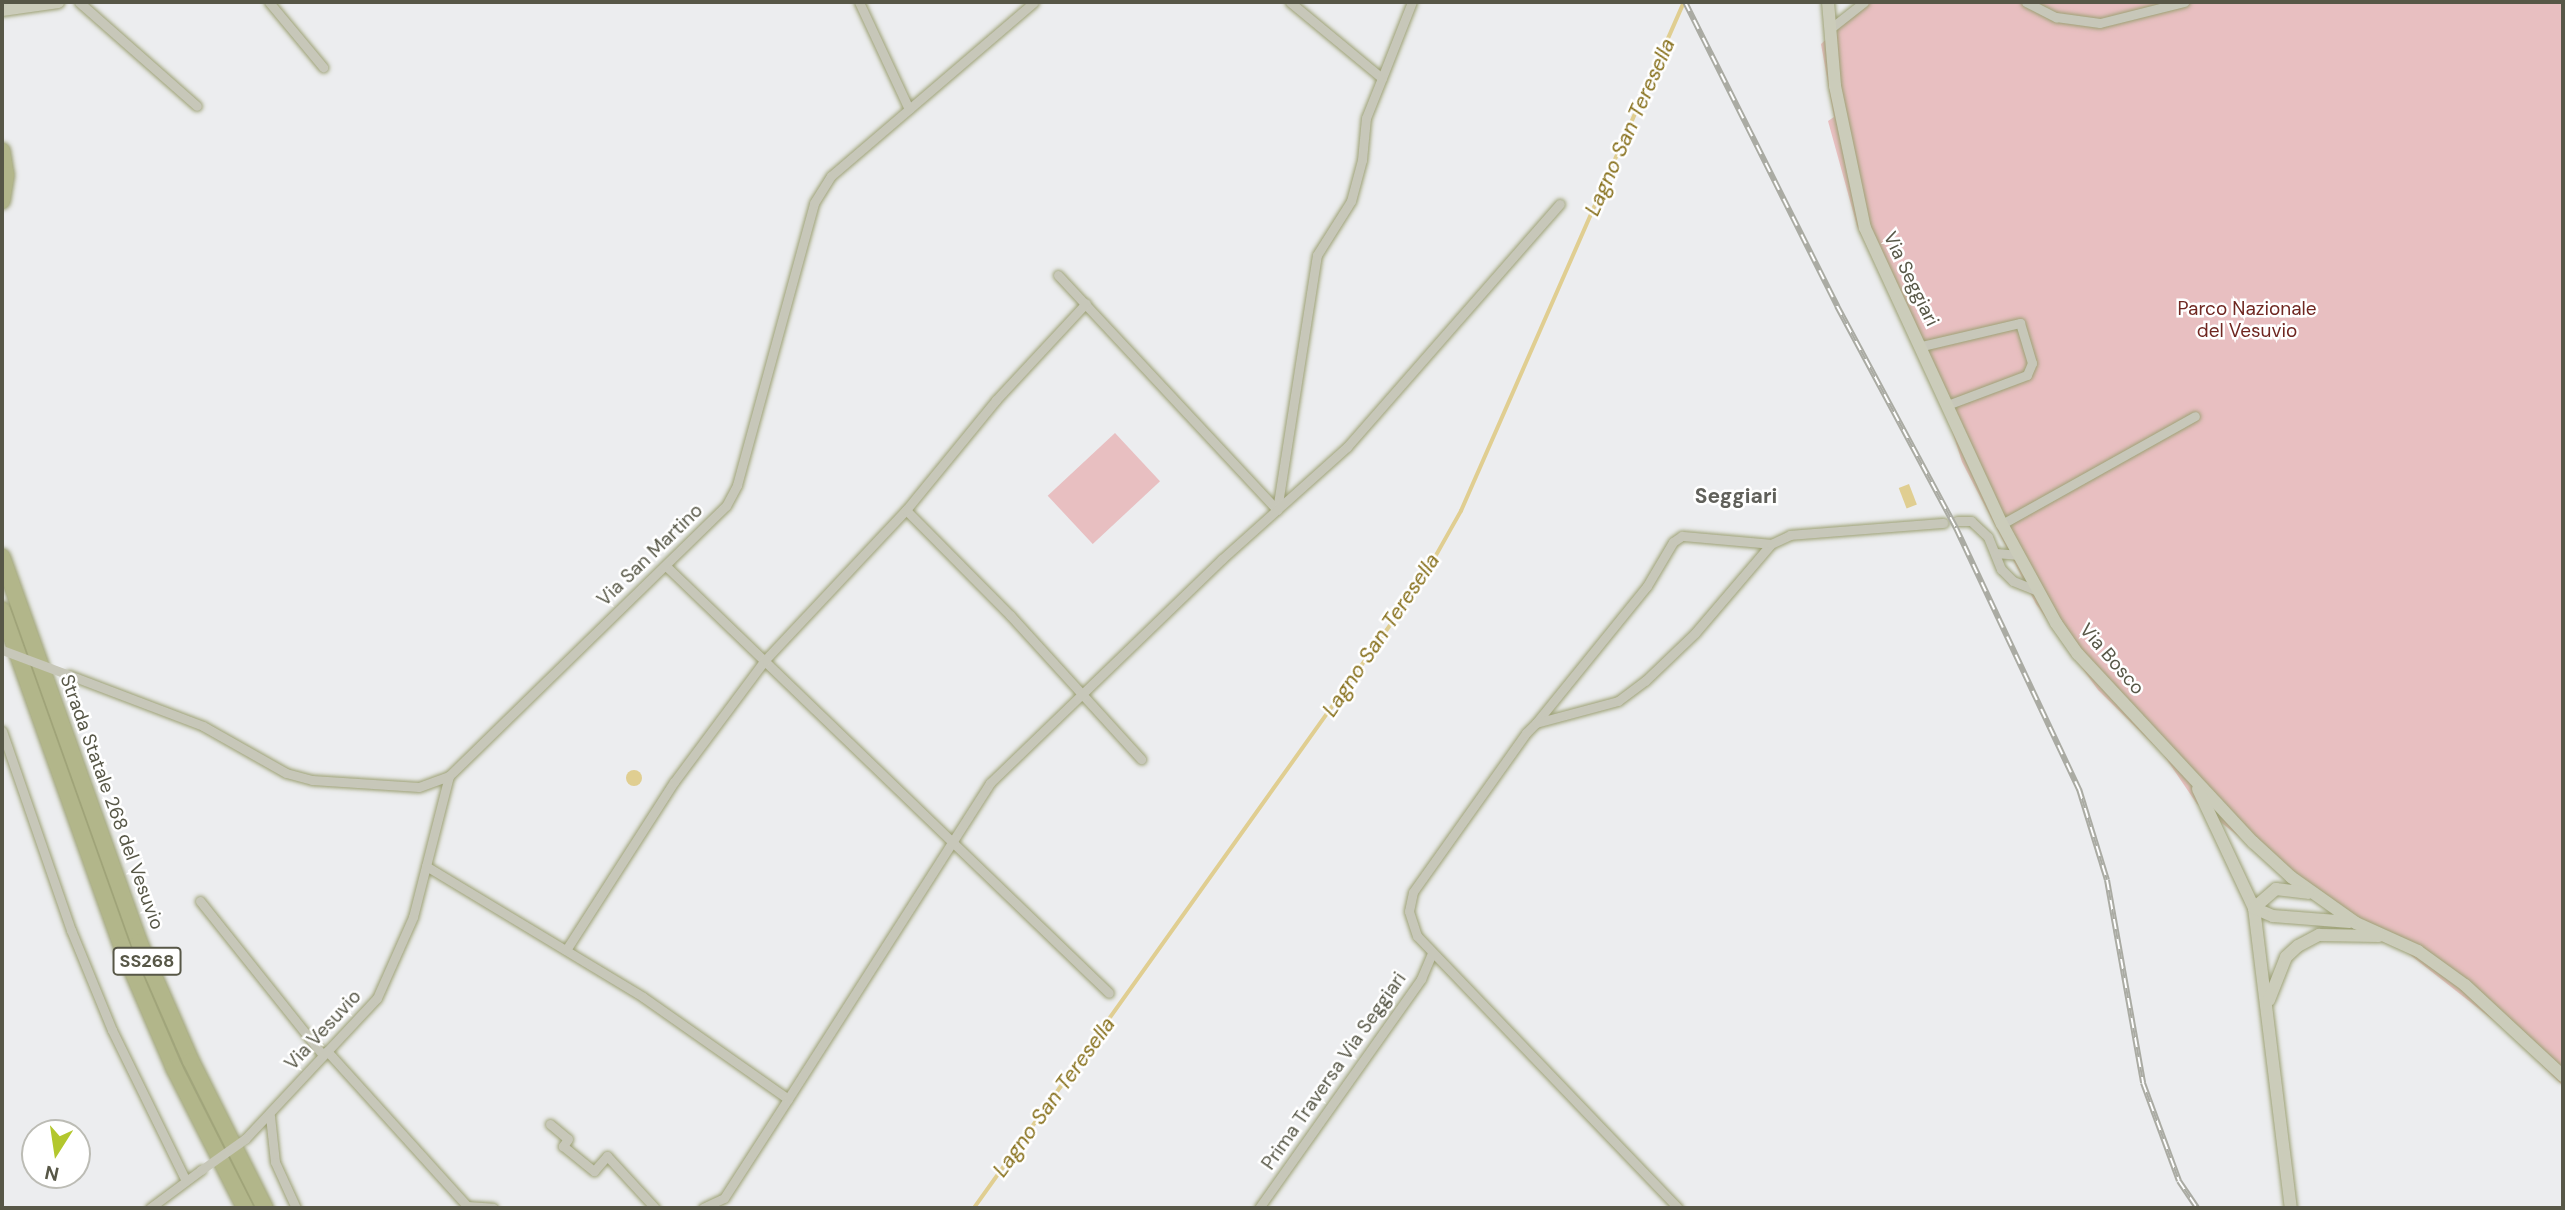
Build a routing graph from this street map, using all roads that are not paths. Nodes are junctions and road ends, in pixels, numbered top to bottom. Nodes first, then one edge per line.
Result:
1 (58, 2) edge
2 (79, 2) edge
3 (269, 2) edge
4 (859, 2) edge
5 (1034, 2) edge
6 (1290, 2) edge
7 (1412, 2) edge
8 (1828, 2) edge
9 (1864, 2) edge
10 (2026, 2) edge
11 (2184, 2) edge
12 (2, 10) edge
13 (1830, 28) junction
14 (323, 67) dead end
15 (1382, 78) junction
16 (197, 106) dead end
17 (909, 109) junction
18 (2, 151) edge
19 (2, 201) edge
20 (1560, 204) dead end
21 (1058, 275) dead end
22 (1086, 303) junction
23 (1922, 346) junction
24 (1950, 404) junction
25 (2195, 416) dead end
26 (906, 510) junction
27 (1277, 510) junction
28 (1957, 521) dead end
29 (1944, 523) dead end
30 (2002, 524) junction
31 (1771, 544) junction
32 (1996, 553) junction
33 (2019, 555) junction
34 (2, 557) edge
35 (666, 566) junction
36 (2038, 590) junction
37 (2, 610) edge
38 (2, 650) edge
39 (765, 660) junction
40 (1080, 693) junction
41 (1536, 723) junction
42 (2, 731) edge
43 (1141, 759) dead end
44 (449, 776) junction
45 (2192, 776) junction
46 (954, 843) junction
47 (426, 866) junction
48 (2314, 896) junction
49 (200, 901) dead end
50 (2254, 908) junction
51 (2356, 923) junction
52 (2389, 936) junction
53 (566, 950) junction
54 (1432, 953) junction
55 (1109, 993) dead end
56 (2267, 1003) junction
57 (325, 1053) junction
58 (2563, 1076) edge
59 (788, 1098) junction
60 (270, 1116) junction
61 (550, 1124) dead end
62 (185, 1179) junction
63 (150, 1208) edge
64 (245, 1208) edge
65 (265, 1208) edge
66 (296, 1208) edge
67 (493, 1208) edge
68 (655, 1208) edge
69 (703, 1208) edge
70 (1259, 1208) edge
71 (1678, 1208) edge
72 (2291, 1208) edge

1 - 12 main road
2 - 16 street
3 - 14 street
4 - 17 street
5 - 17 street, Via San Martino
6 - 15 street
7 - 15 street
8 - 13 main road, Via Seggiari
9 - 13 street
10 - 11 street
13 - 23 main road, Via Seggiari
15 - 27 street
17 - 35 street, Via San Martino
18 - 19 highway
20 - 27 street
21 - 22 street
22 - 26 street
22 - 27 street
23 - 24 main road, Via Seggiari
23 - 24 street
24 - 30 main road, Via Seggiari
25 - 30 street
26 - 39 street
26 - 40 street
27 - 40 street
28 - 32 street
29 - 31 street
30 - 33 main road, Via Seggiari
31 - 41 street
31 - 41 street
32 - 33 street
32 - 36 street
33 - 36 main road, Via Bosco
34 - 65 highway, Strada Statale 268 del Vesuvio / SS268
35 - 39 street
35 - 44 street, Via San Martino
36 - 45 main road, Via Bosco
37 - 64 highway, Strada Statale 268 del Vesuvio / SS268
38 - 44 street, Via San Martino, bridge
39 - 46 street
39 - 53 street
40 - 43 street
40 - 46 street
41 - 54 street
42 - 62 street
44 - 47 street, Via Vesuvio
45 - 48 main road, Via Bosco
45 - 50 main road, Via Bosco
46 - 55 street
46 - 59 street
47 - 53 street
47 - 57 street, Via Vesuvio
48 - 50 main road
48 - 51 main road, Via Bosco
49 - 57 street
50 - 51 main road, Via Bosco
50 - 56 main road
51 - 52 main road, Via Bosco
52 - 56 main road
52 - 58 main road, Via Bosco
53 - 59 street
54 - 70 street, Prima Traversa Via Seggiari
54 - 71 street
56 - 72 main road
57 - 60 street, Via Vesuvio
57 - 67 street
59 - 69 street
60 - 62 street, Via Vesuvio, bridge
60 - 66 street
61 - 68 street
62 - 63 street, Via Vesuvio

